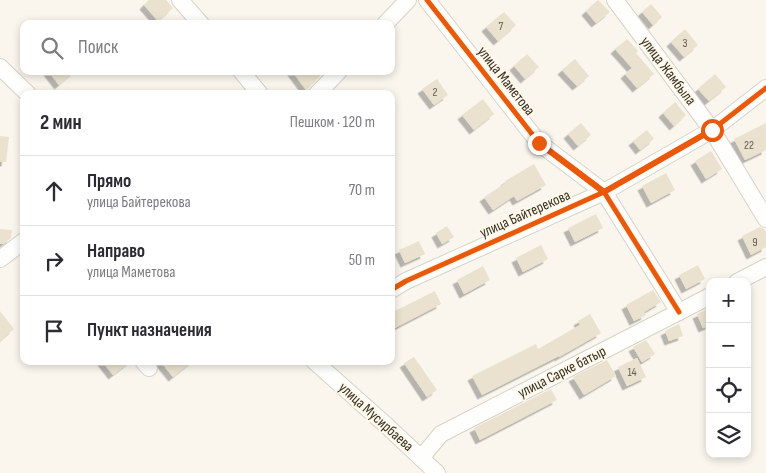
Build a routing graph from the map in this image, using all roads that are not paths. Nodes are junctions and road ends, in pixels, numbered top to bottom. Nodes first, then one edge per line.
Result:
1 (180, 0) edge
2 (408, 0) edge
3 (427, 0) edge
4 (615, 0) edge
5 (198, 20) edge
6 (389, 20) edge
7 (0, 67) edge
8 (244, 75) edge
9 (335, 75) edge
10 (766, 88) edge
11 (24, 90) edge
12 (257, 90) edge
13 (322, 90) edge
14 (712, 130) junction
15 (604, 192) junction
16 (766, 219) edge
17 (20, 244) edge
18 (2, 256) edge
19 (766, 267) edge
20 (745, 278) edge
21 (395, 288) edge
22 (706, 298) edge
23 (679, 312) junction
24 (318, 365) edge
25 (421, 458) junction
26 (437, 473) edge

1 - 5 street
2 - 6 street
3 - 15 street, улица Маметова
4 - 14 street, улица Жамбыла
7 - 11 street
8 - 12 street
9 - 13 street
10 - 14 street, улица Байтерекова
14 - 15 street, улица Байтерекова
14 - 16 street, улица Жамбыла
15 - 21 street, улица Байтерекова
15 - 23 street, улица Маметова
17 - 18 street
19 - 20 street
22 - 23 street, улица Сарке батыр
23 - 25 street, улица Сарке батыр
24 - 25 street, улица Мусирбаева
25 - 26 street, улица Мусирбаева

